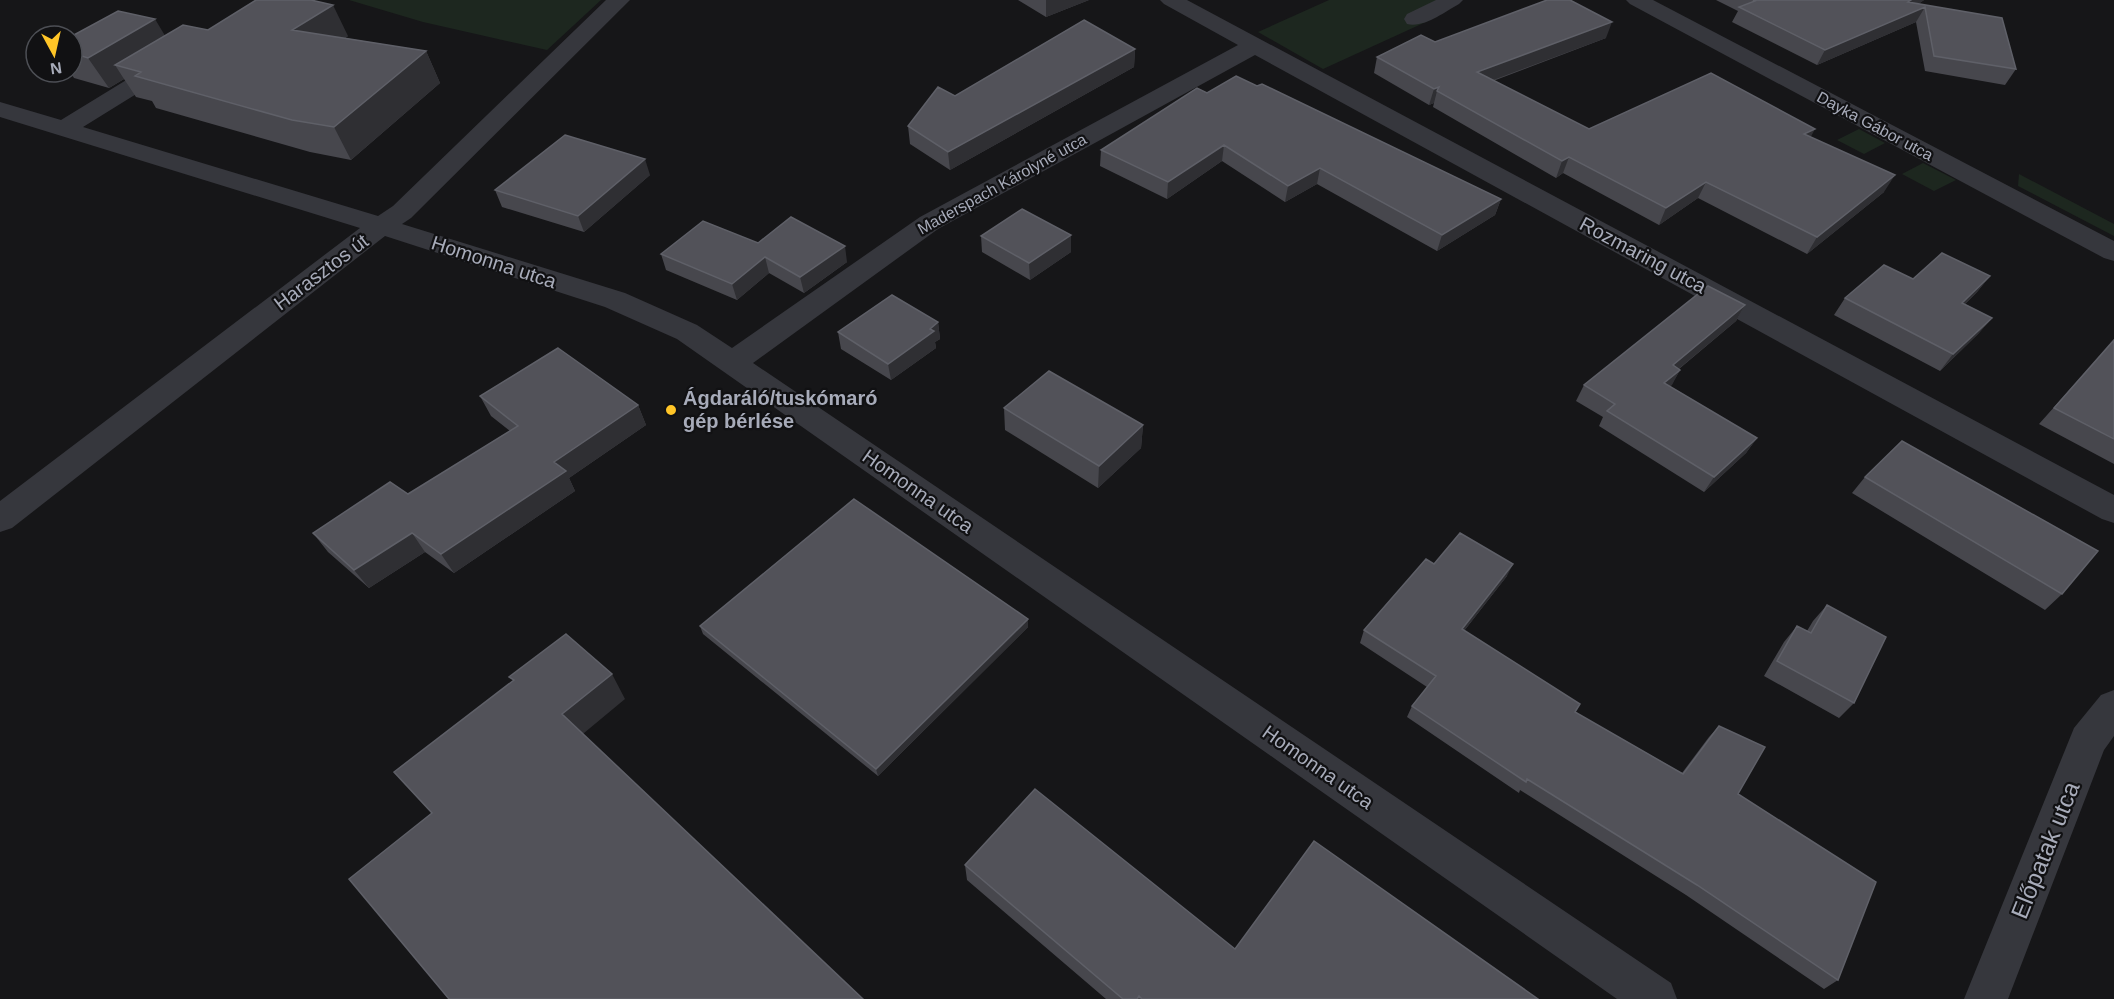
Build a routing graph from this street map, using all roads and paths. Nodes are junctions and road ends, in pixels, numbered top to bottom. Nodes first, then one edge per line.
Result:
1 (619, 0) edge
2 (1171, 0) edge
3 (1452, 0) edge
4 (1637, 0) edge
5 (1415, 20) dead end
6 (1254, 46) junction
7 (190, 51) edge
8 (0, 109) edge
9 (63, 129) junction
10 (381, 226) junction
11 (2114, 252) edge
12 (732, 363) junction
13 (2114, 510) edge
14 (0, 519) edge
15 (2114, 707) edge
16 (1655, 999) edge
17 (1986, 999) edge

1 - 10 street, Harasztos út
2 - 6 street, Rozmaring utca
3 - 5 street
4 - 11 street, Dayka Gábor utca
6 - 12 street, Maderspach Károlyné utca
6 - 13 street, Rozmaring utca
7 - 9 street
8 - 9 street, Homonna utca
9 - 10 street, Homonna utca
10 - 12 street, Homonna utca
10 - 14 street, Harasztos út
12 - 16 street, Homonna utca
15 - 17 street, Előpatak utca

